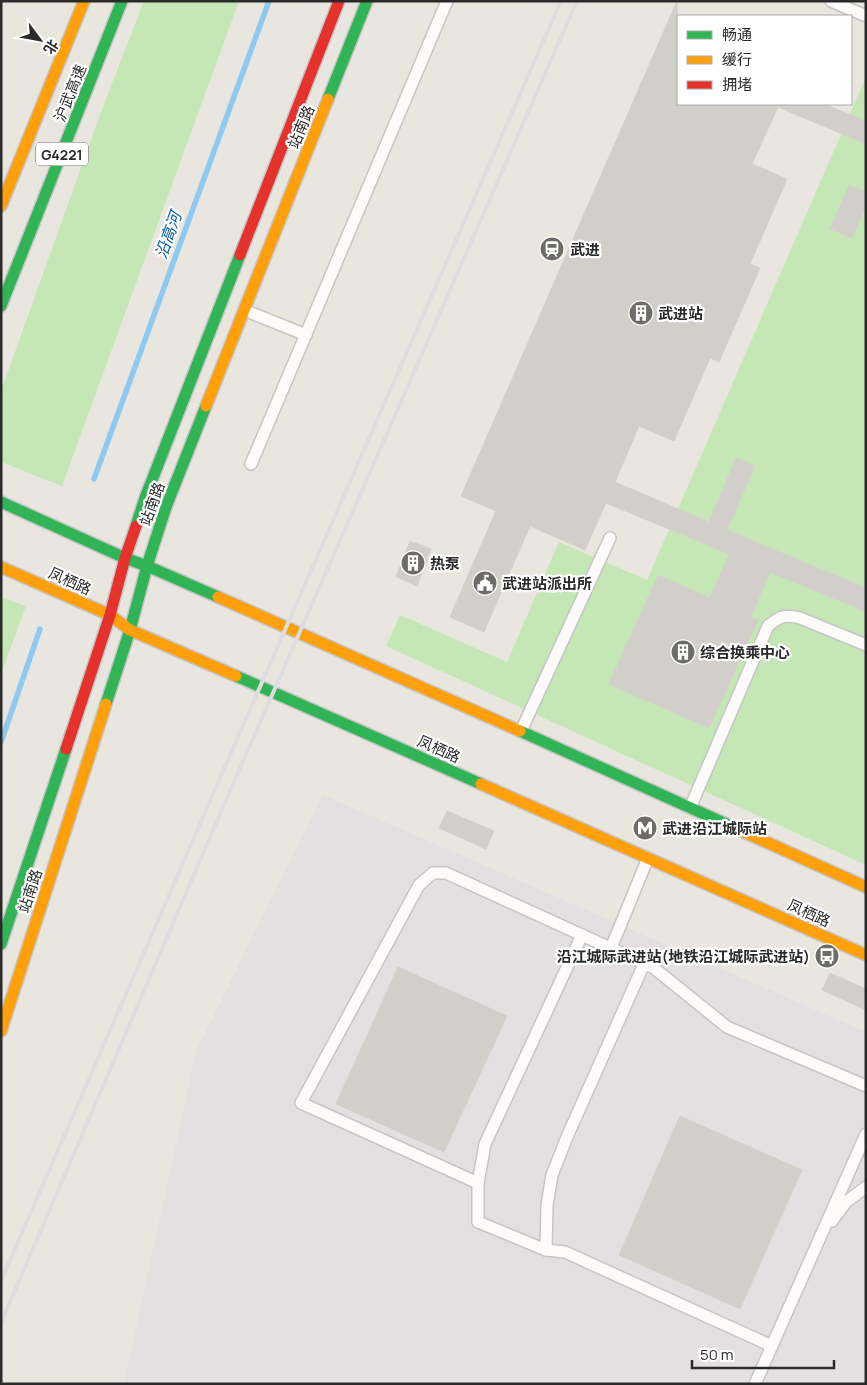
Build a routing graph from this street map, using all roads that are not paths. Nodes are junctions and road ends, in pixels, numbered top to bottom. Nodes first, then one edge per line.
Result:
1 (84, 1) edge
2 (122, 1) edge
3 (339, 1) edge
4 (367, 1) edge
5 (447, 1) edge
6 (831, 1) edge
7 (866, 16) edge
8 (1, 206) edge
9 (1, 306) edge
10 (244, 310) junction
11 (306, 335) junction
12 (251, 464) dead end
13 (1, 502) edge
14 (610, 538) dead end
15 (125, 558) junction
16 (146, 566) junction
17 (1, 567) edge
18 (110, 615) junction
19 (130, 630) junction
20 (866, 645) edge
21 (520, 732) junction
22 (690, 808) junction
23 (648, 858) junction
24 (866, 886) edge
25 (582, 935) junction
26 (1, 944) edge
27 (611, 948) junction
28 (866, 955) edge
29 (644, 964) junction
30 (1, 1031) edge
31 (866, 1086) edge
32 (866, 1134) edge
33 (478, 1183) junction
34 (866, 1187) edge
35 (820, 1236) junction
36 (546, 1250) junction
37 (772, 1346) junction
38 (755, 1384) edge

1 - 8 main road, 沪武高速 / G4221
2 - 9 main road, 沪武高速 / G4221
3 - 15 main road, 站南路
4 - 10 main road, 站南路
5 - 11 lane
6 - 7 lane
10 - 11 lane
10 - 16 main road, 站南路
11 - 12 lane
13 - 15 main road
14 - 21 lane
15 - 16 main road
15 - 18 main road, 站南路
16 - 19 main road, 站南路
16 - 21 main road
17 - 18 main road, 凤栖路
18 - 19 main road, 凤栖路
18 - 26 main road, 站南路
19 - 23 main road, 凤栖路
19 - 30 main road, 站南路
20 - 22 lane
21 - 22 main road
22 - 24 main road
23 - 27 lane
23 - 28 main road, 凤栖路
25 - 27 lane
25 - 33 lane
25 - 33 lane
27 - 29 lane
29 - 31 lane
29 - 36 lane
32 - 35 lane
33 - 36 lane
34 - 35 lane
35 - 37 lane
36 - 37 lane
37 - 38 lane

